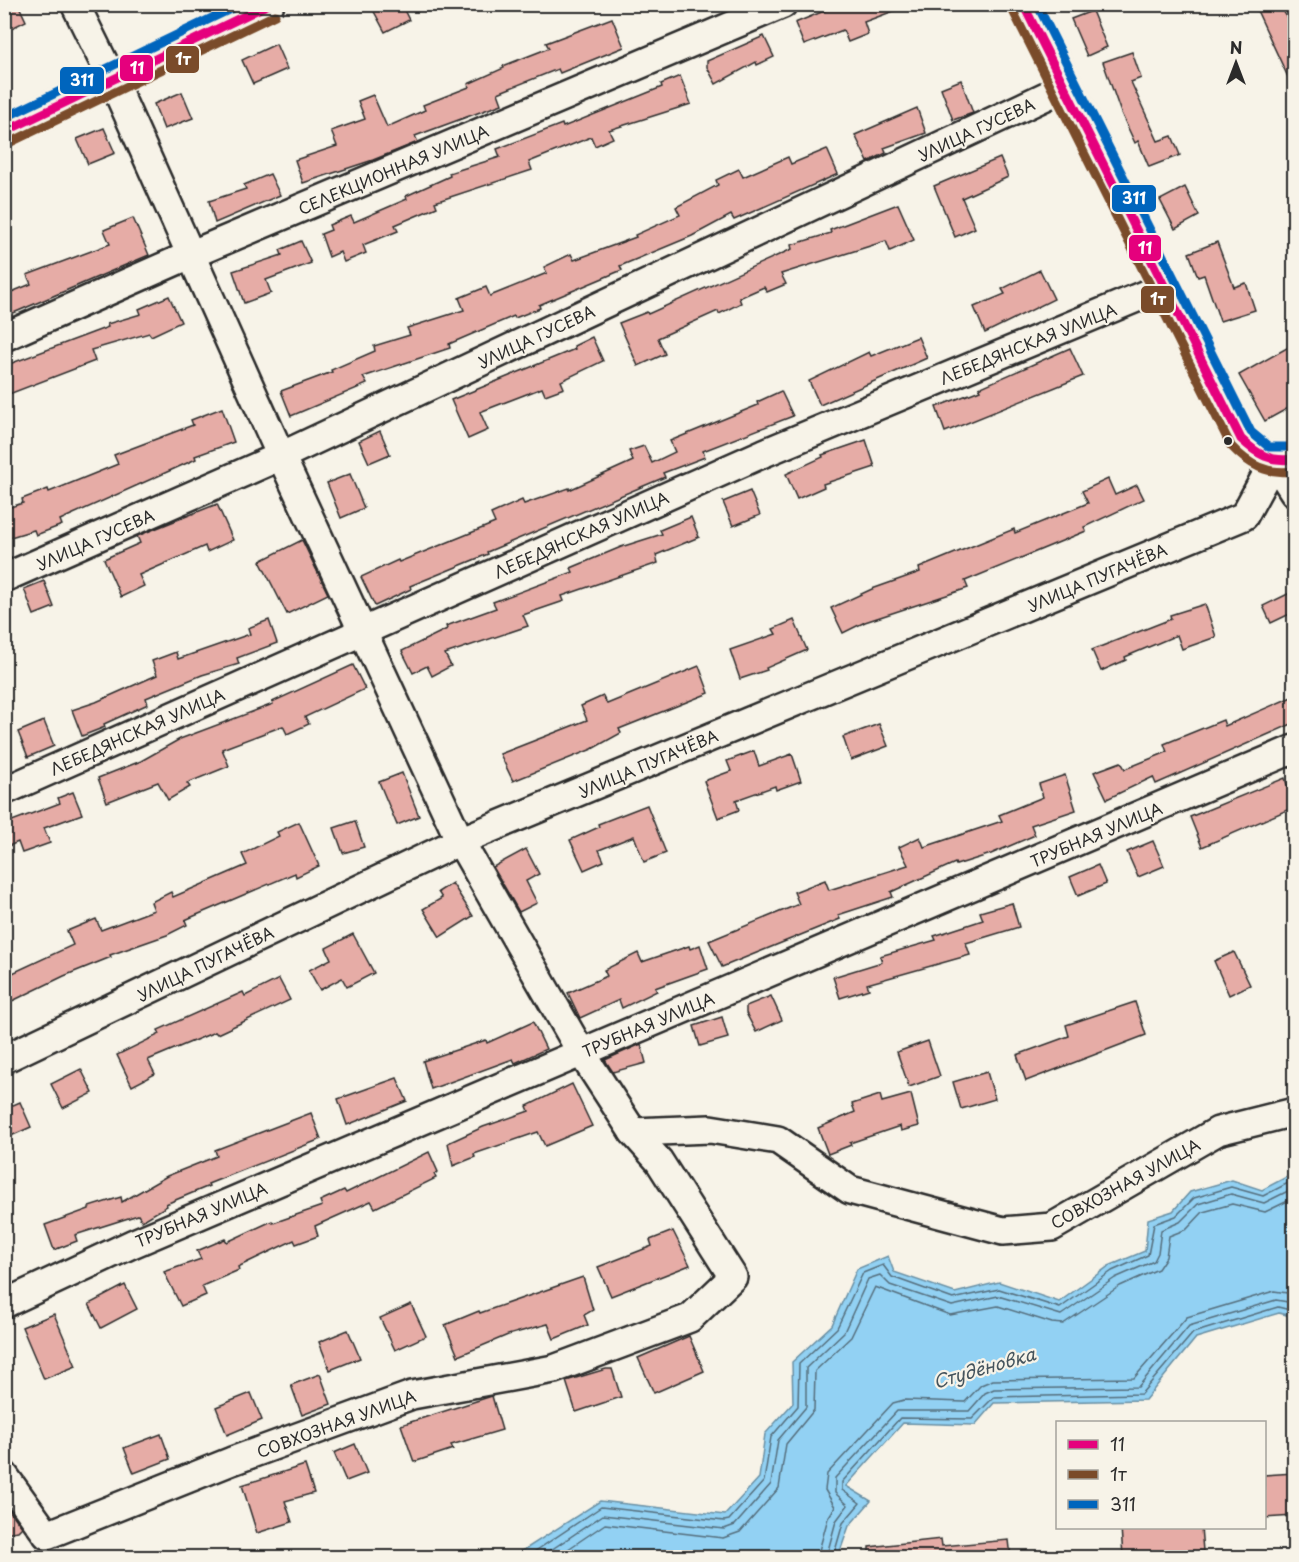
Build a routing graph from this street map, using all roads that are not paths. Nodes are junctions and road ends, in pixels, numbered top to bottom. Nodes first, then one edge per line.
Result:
1 (75, 4) edge
2 (270, 4) edge
3 (783, 4) edge
4 (1023, 4) edge
5 (112, 79) junction
6 (1065, 87) junction
7 (4, 132) edge
8 (190, 255) junction
9 (1163, 287) junction
10 (4, 337) edge
11 (281, 456) junction
12 (1284, 460) edge
13 (1294, 492) edge
14 (4, 578) edge
15 (361, 632) junction
16 (1294, 749) edge
17 (4, 791) edge
18 (460, 841) junction
19 (581, 1052) junction
20 (4, 1059) edge
21 (1294, 1112) edge
22 (633, 1132) junction
23 (4, 1304) edge
24 (4, 1476) edge

1 - 5 street
2 - 5 street
3 - 8 street, СЕЛЕКЦИОННАЯ УЛИЦА
4 - 6 street
5 - 7 street
5 - 8 street
6 - 9 street
6 - 11 street, УЛИЦА ГУСЕВА
8 - 10 street, СЕЛЕКЦИОННАЯ УЛИЦА
8 - 11 street
9 - 12 street
9 - 15 street, ЛЕБЕДЯНСКАЯ УЛИЦА
11 - 14 street, УЛИЦА ГУСЕВА
11 - 15 street
12 - 13 street
12 - 18 street, УЛИЦА ПУГАЧЁВА
15 - 17 street, ЛЕБЕДЯНСКАЯ УЛИЦА
15 - 18 street
16 - 19 street, ТРУБНАЯ УЛИЦА
18 - 19 street
18 - 20 street, УЛИЦА ПУГАЧЁВА
19 - 22 street
19 - 23 street, ТРУБНАЯ УЛИЦА
21 - 22 street, СОВХОЗНАЯ УЛИЦА
22 - 24 street, СОВХОЗНАЯ УЛИЦА

